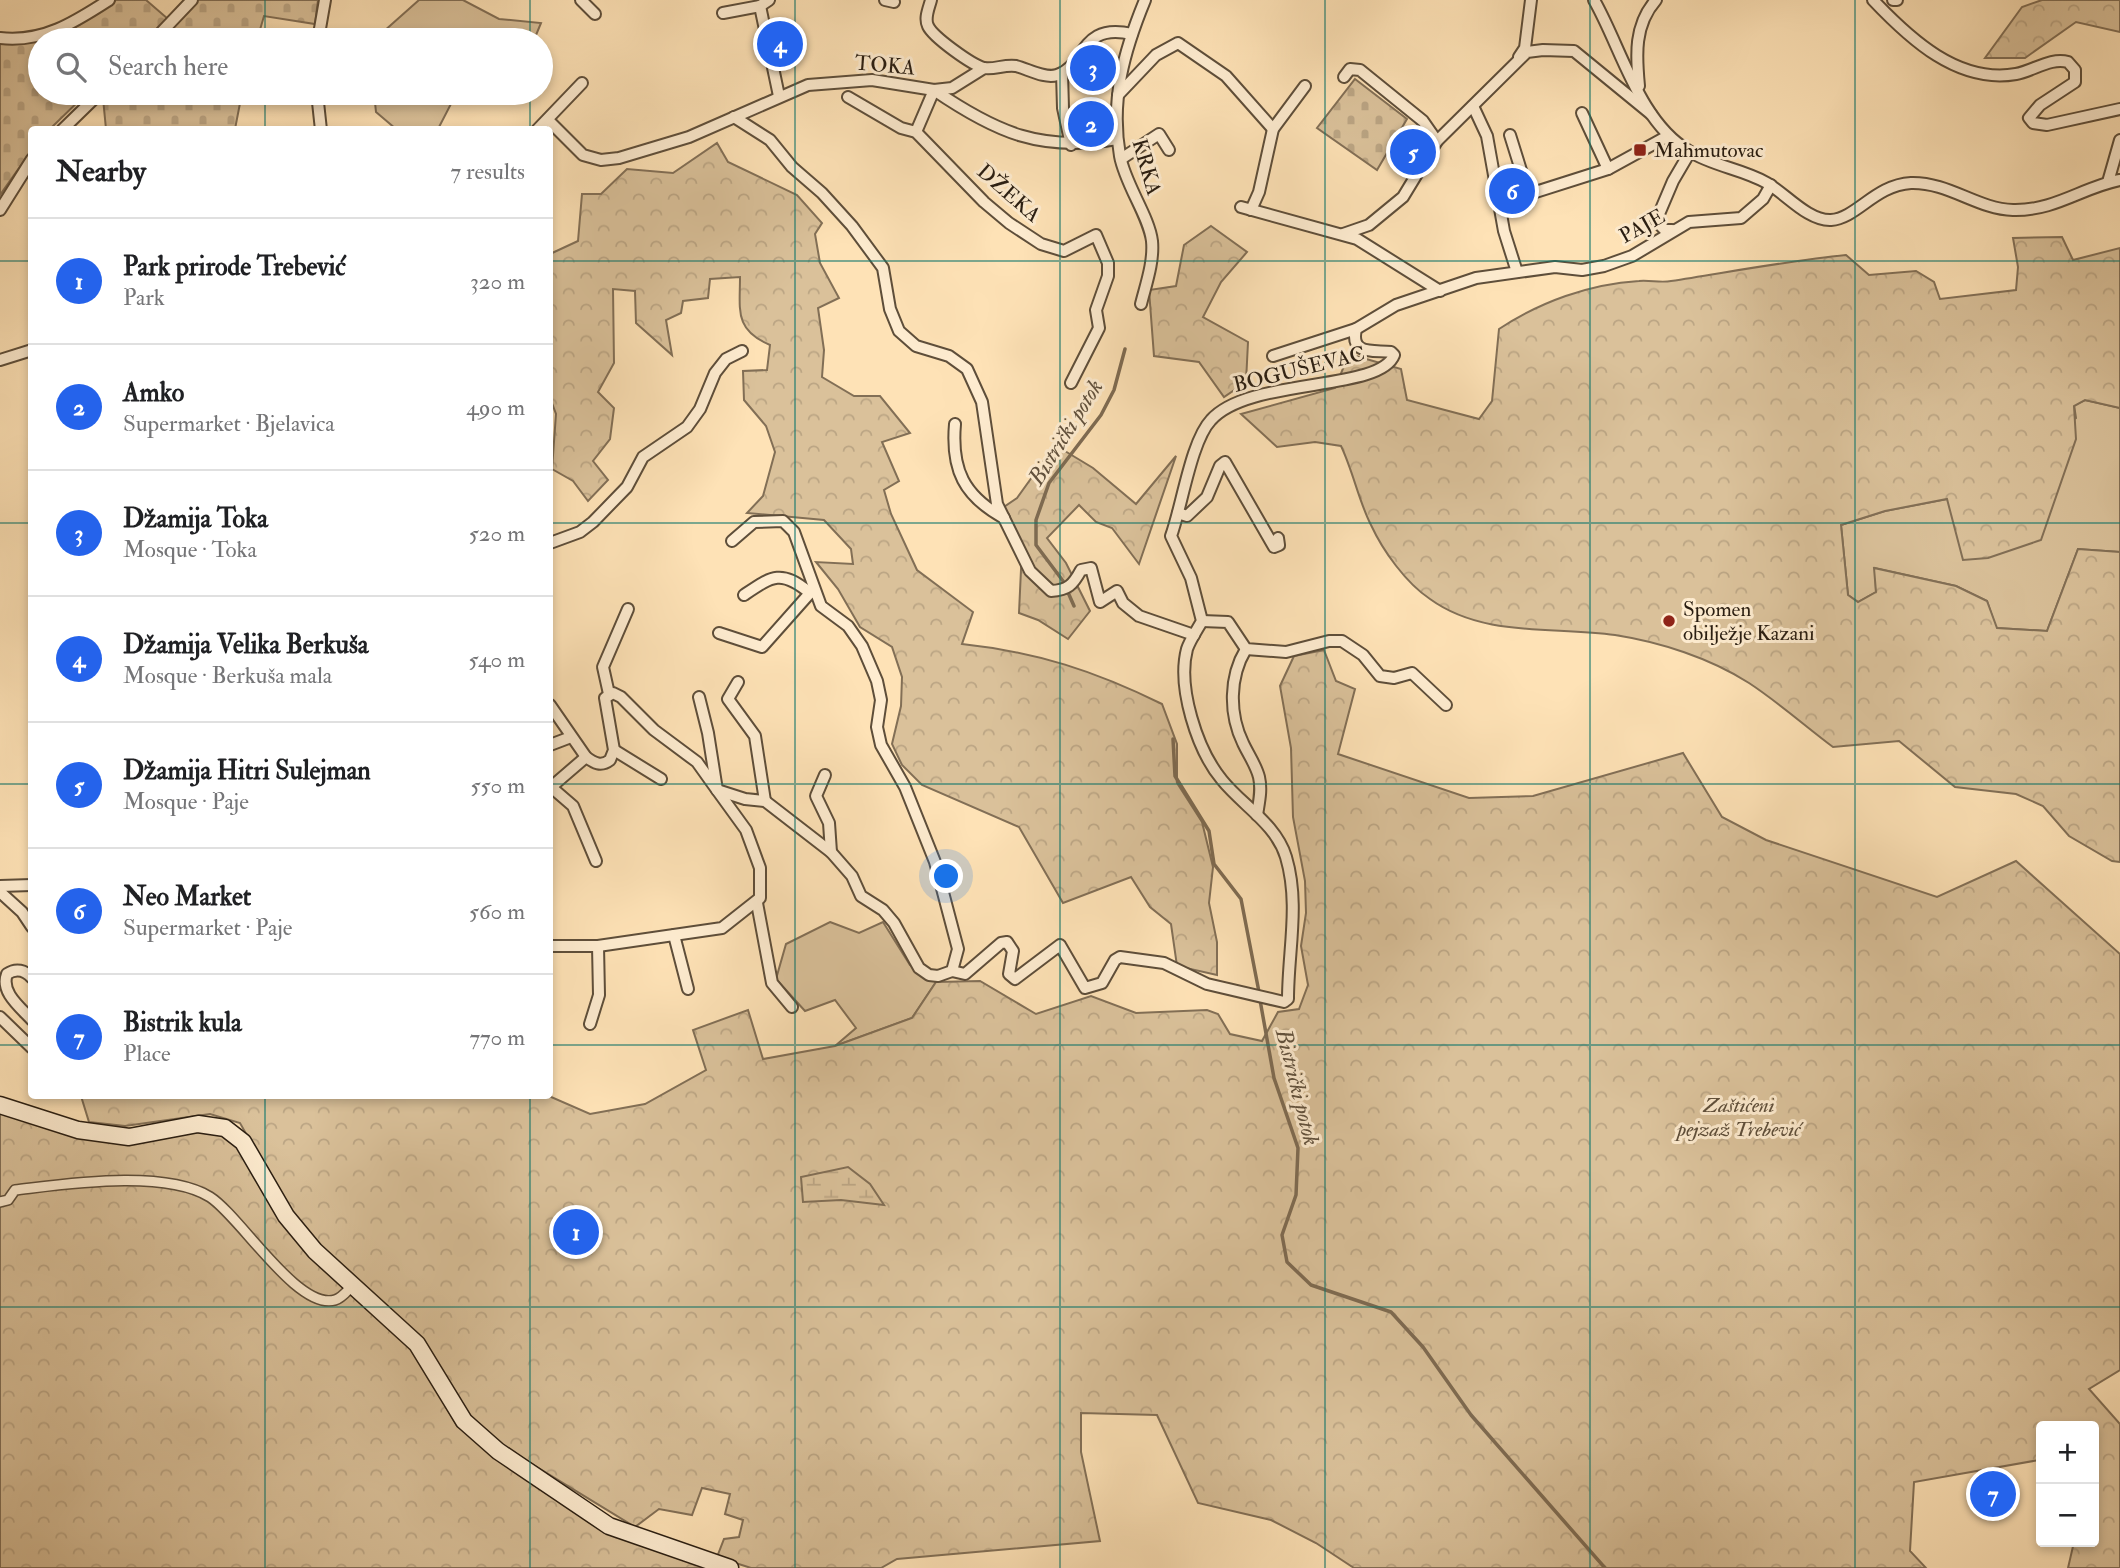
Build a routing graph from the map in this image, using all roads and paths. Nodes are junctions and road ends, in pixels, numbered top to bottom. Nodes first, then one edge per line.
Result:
1 (109, 0) edge
2 (192, 0) edge
3 (326, 0) edge
4 (582, 0) edge
5 (931, 0) edge
6 (1145, 0) edge
7 (1531, 0) edge
8 (1594, 0) edge
9 (1656, 0) edge
10 (1873, 0) edge
11 (764, 3) edge
12 (723, 13) dead end
13 (595, 14) dead end
14 (65, 28) edge
15 (165, 28) edge
16 (320, 28) edge
17 (1132, 34) junction
18 (28, 36) edge
19 (0, 38) edge
20 (1518, 58) junction
21 (984, 68) junction
22 (1062, 73) junction
23 (1344, 77) dead end
24 (582, 83) dead end
25 (1304, 86) dead end
26 (934, 90) junction
27 (1639, 90) junction
28 (779, 96) junction
29 (848, 97) dead end
30 (1117, 97) junction
31 (88, 105) edge
32 (318, 105) edge
33 (1473, 106) junction
34 (2120, 109) edge
35 (1582, 113) dead end
36 (1651, 114) junction
37 (734, 117) junction
38 (548, 120) junction
39 (66, 126) edge
40 (321, 126) edge
41 (541, 126) edge
42 (1273, 129) junction
43 (916, 132) junction
44 (1510, 135) dead end
45 (1668, 136) junction
46 (1117, 139) junction
47 (1437, 141) junction
48 (2120, 141) edge
49 (1071, 145) junction
50 (1169, 150) dead end
51 (1690, 152) junction
52 (1121, 159) junction
53 (28, 165) edge
54 (1608, 169) junction
55 (2114, 181) edge
56 (1771, 185) junction
57 (1529, 196) junction
58 (1501, 203) junction
59 (0, 210) edge
60 (1672, 230) junction
61 (1343, 234) junction
62 (1517, 272) junction
63 (1440, 291) junction
64 (1141, 304) dead end
65 (1356, 329) junction
66 (28, 351) edge
67 (742, 351) dead end
68 (1273, 356) dead end
69 (0, 360) edge
70 (1071, 383) dead end
71 (955, 424) dead end
72 (1178, 513) junction
73 (1004, 518) junction
74 (1278, 538) dead end
75 (732, 541) dead end
76 (553, 542) edge
77 (812, 591) junction
78 (744, 595) dead end
79 (628, 609) dead end
80 (1202, 621) junction
81 (719, 633) dead end
82 (1195, 635) junction
83 (1246, 649) junction
84 (738, 682) dead end
85 (609, 694) junction
86 (699, 697) dead end
87 (1446, 705) dead end
88 (553, 710) edge
89 (571, 737) junction
90 (553, 745) edge
91 (614, 750) junction
92 (586, 757) junction
93 (825, 775) dead end
94 (661, 779) dead end
95 (553, 784) edge
96 (553, 789) edge
97 (717, 790) junction
98 (765, 801) junction
99 (1257, 815) junction
100 (831, 852) junction
101 (596, 861) dead end
102 (28, 885) edge
103 (0, 886) edge
104 (0, 892) edge
105 (757, 903) junction
106 (28, 921) edge
107 (674, 935) junction
108 (553, 946) edge
109 (598, 946) junction
110 (952, 971) junction
111 (28, 975) edge
112 (688, 989) dead end
113 (792, 1007) dead end
114 (28, 1016) edge
115 (0, 1017) edge
116 (590, 1024) dead end
117 (28, 1044) edge
118 (0, 1105) edge
119 (0, 1202) edge
120 (352, 1286) junction
121 (730, 1568) edge

1 - 14 street
2 - 15 street
3 - 16 street
4 - 13 street
5 - 21 street, TOKA
6 - 17 street, KRKA
7 - 20 street
8 - 27 street
9 - 27 street
10 - 34 street
11 - 12 street
11 - 28 street
17 - 22 street
17 - 30 street, KRKA
18 - 19 street
20 - 33 street
20 - 36 street
21 - 22 street
21 - 26 street, TOKA
22 - 49 street
23 - 47 street
24 - 38 street
25 - 42 street
26 - 28 street, TOKA
26 - 43 street
26 - 49 street
27 - 36 street
28 - 37 street, TOKA
29 - 43 street, DŽEKA
30 - 42 street
30 - 46 street, KRKA
31 - 39 street
32 - 40 street
33 - 47 street
33 - 58 street
35 - 54 street
36 - 45 street
37 - 38 street, TOKA
37 - 73 street
38 - 41 street
42 - 61 street
43 - 70 street, DŽEKA
44 - 57 street
45 - 51 street
45 - 54 street
46 - 49 street
46 - 52 street, KRKA
47 - 61 street
48 - 55 street
50 - 52 street
51 - 56 street
51 - 60 street
52 - 64 street, KRKA
53 - 59 street
54 - 57 street
55 - 56 street
56 - 60 street, PAJE
57 - 58 street
58 - 62 street
60 - 62 street, PAJE
61 - 63 street
62 - 63 street, PAJE
63 - 65 street, PAJE
65 - 68 street, PAJE
65 - 72 street, BOGUŠEVAC
66 - 69 street
67 - 76 street
71 - 73 street
72 - 74 street
72 - 80 street, BOGUŠEVAC
73 - 82 street
75 - 77 street
77 - 78 street
77 - 81 street
77 - 110 street
79 - 85 street
80 - 82 street
80 - 83 street
82 - 99 street
83 - 87 street
83 - 99 street
84 - 98 street
85 - 91 street
85 - 97 street
86 - 97 street
88 - 89 street
89 - 90 street
89 - 92 street
91 - 92 street
91 - 94 street
92 - 95 street
93 - 100 street
96 - 101 street
97 - 98 street
97 - 105 street
98 - 100 street
99 - 110 street
100 - 110 street
102 - 103 street
104 - 106 street
105 - 107 street
105 - 113 street
107 - 109 street
107 - 112 street
108 - 109 street
109 - 116 street
111 - 114 street
115 - 117 street
118 - 120 main road
119 - 120 street
120 - 121 main road

